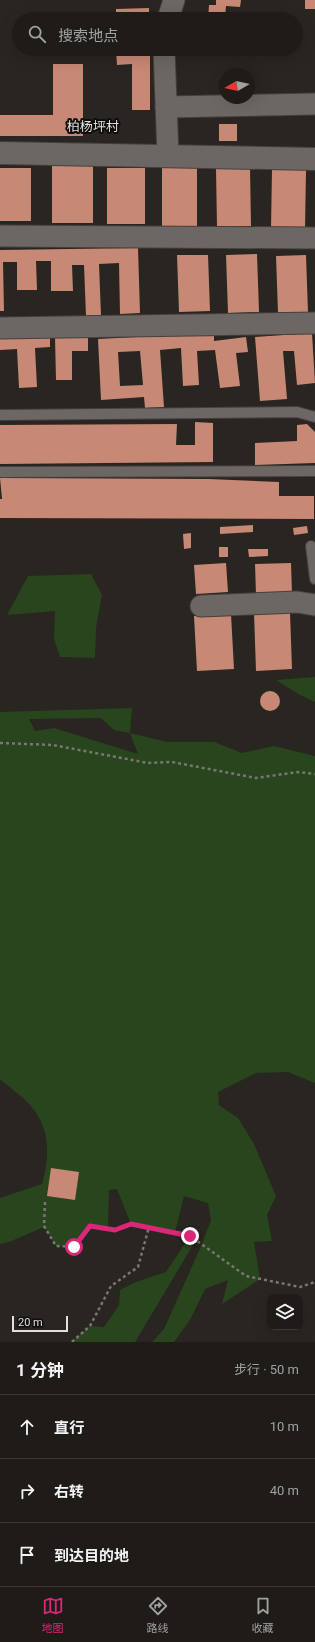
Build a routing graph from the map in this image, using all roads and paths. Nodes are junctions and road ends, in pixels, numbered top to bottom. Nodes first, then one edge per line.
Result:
1 (174, 0) edge
2 (170, 12) edge
3 (164, 56) edge
4 (315, 104) edge
5 (166, 107) junction
6 (0, 153) edge
7 (168, 156) junction
8 (315, 159) edge
9 (0, 236) edge
10 (315, 238) edge
11 (315, 323) edge
12 (0, 328) edge
13 (0, 415) edge
14 (315, 417) edge
15 (315, 471) edge
16 (0, 472) edge
17 (311, 546) dead end
18 (315, 579) edge
19 (315, 605) edge
20 (201, 606) dead end
21 (0, 743) edge
22 (315, 774) edge
23 (45, 1202) dead end
24 (149, 1226) junction
25 (315, 1282) edge
26 (72, 1342) edge

1 - 2 street
3 - 5 street
4 - 5 street
5 - 7 street
6 - 7 street
7 - 8 street
9 - 10 street
11 - 12 street
13 - 14 lane
15 - 16 lane
17 - 18 lane
19 - 20 street
21 - 22 path
23 - 24 path
24 - 25 path
24 - 26 path

